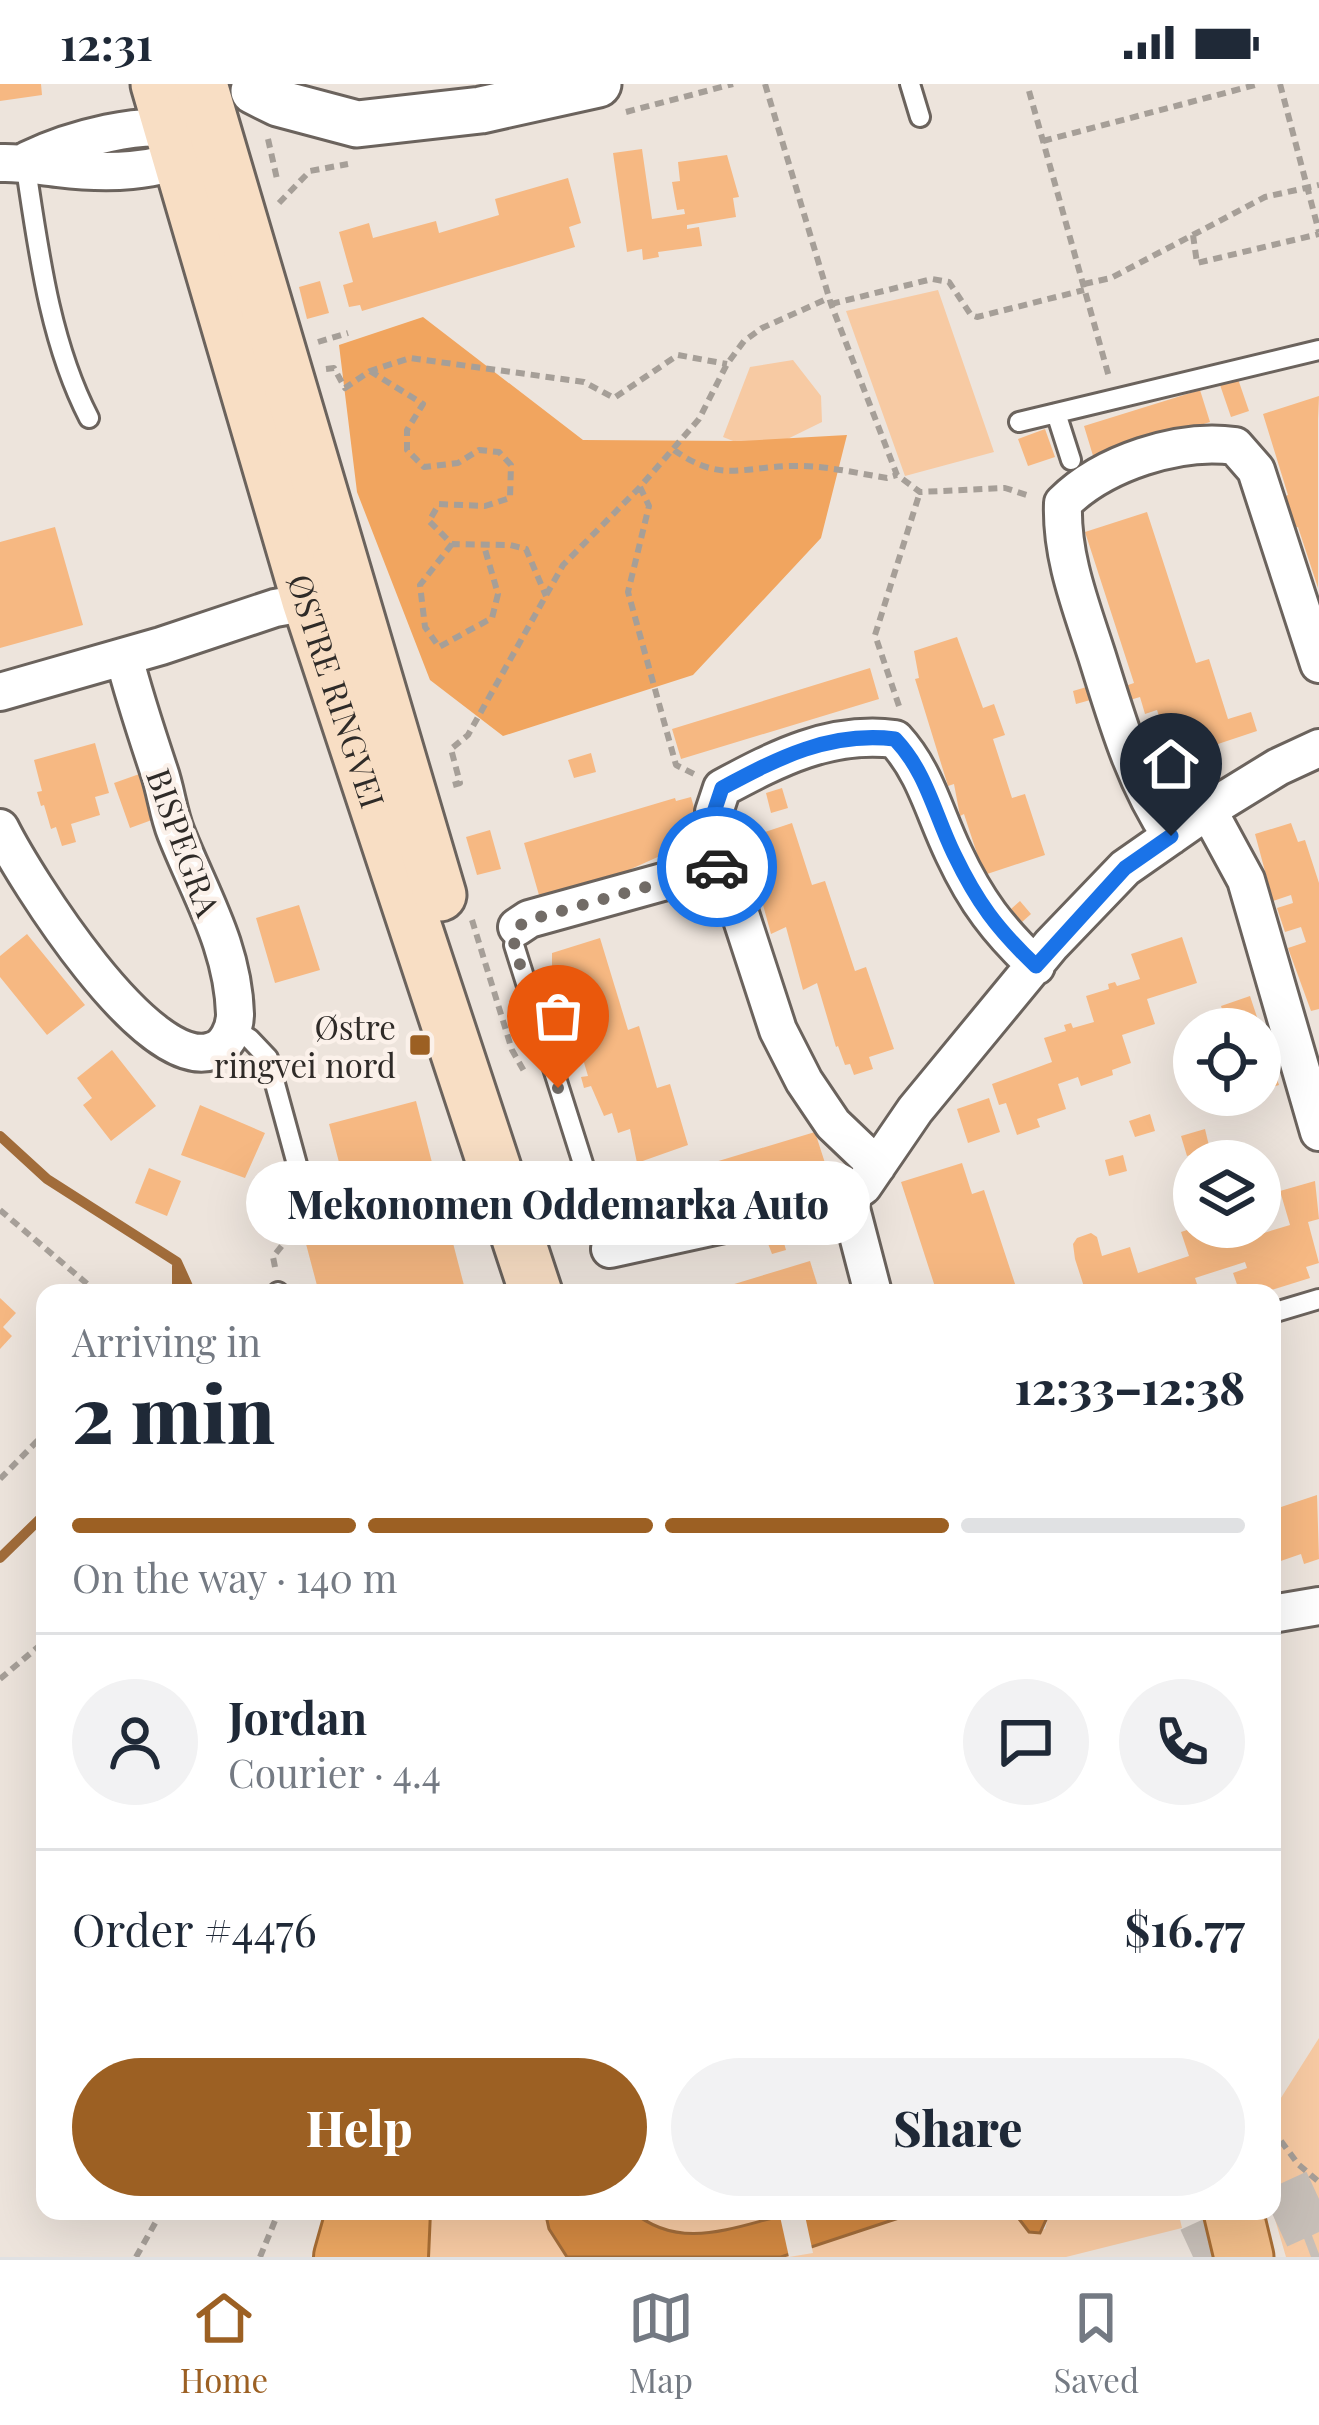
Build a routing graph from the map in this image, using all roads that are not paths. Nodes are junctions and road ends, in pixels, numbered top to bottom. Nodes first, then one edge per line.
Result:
1 (201, 84) edge
2 (598, 84) edge
3 (910, 84) edge
4 (254, 91) dead end
5 (920, 116) dead end
6 (180, 129) edge
7 (12, 162) edge
8 (1319, 350) edge
9 (1056, 413) junction
10 (89, 418) dead end
11 (1019, 422) dead end
12 (1071, 460) dead end
13 (329, 597) junction
14 (124, 657) junction
15 (1319, 664) edge
16 (0, 692) edge
17 (1319, 748) edge
18 (1208, 810) junction
19 (0, 828) edge
20 (1171, 836) junction
21 (724, 865) junction
22 (517, 927) joint
23 (1036, 966) junction
24 (234, 1029) junction
25 (1319, 1132) edge
26 (878, 1166) junction
27 (848, 1198) junction
28 (310, 1212) road end
29 (610, 1249) joint
30 (533, 1284) edge
31 (554, 1284) edge
32 (871, 1284) edge
33 (1319, 1299) edge
34 (1281, 1310) edge
35 (1319, 1606) edge
36 (1281, 1612) edge
37 (355, 2220) edge
38 (399, 2220) edge
39 (1235, 2220) edge
40 (1260, 2220) edge
41 (345, 2257) edge
42 (397, 2257) edge
43 (1244, 2257) edge
44 (1268, 2257) edge

1 - 6 main road, ØSTRE RINGVEI
2 - 4 street
3 - 5 lane
6 - 7 street
6 - 13 main road, ØSTRE RINGVEI
7 - 10 lane
8 - 9 lane
9 - 11 lane
9 - 12 lane
13 - 14 street
13 - 30 main road, ØSTRE RINGVEI
13 - 31 main road, ØSTRE RINGVEI
14 - 16 street
14 - 24 street, BISPEGRA
15 - 20 street
17 - 18 street
18 - 20 street
18 - 25 street
19 - 24 street
20 - 23 street
21 - 22 street
21 - 23 street
21 - 26 street
22 - 29 lane
23 - 26 street
24 - 28 lane
26 - 27 street
27 - 29 street
27 - 32 street
33 - 34 lane
35 - 36 street
37 - 41 highway
38 - 42 highway
39 - 43 main road
40 - 44 main road

